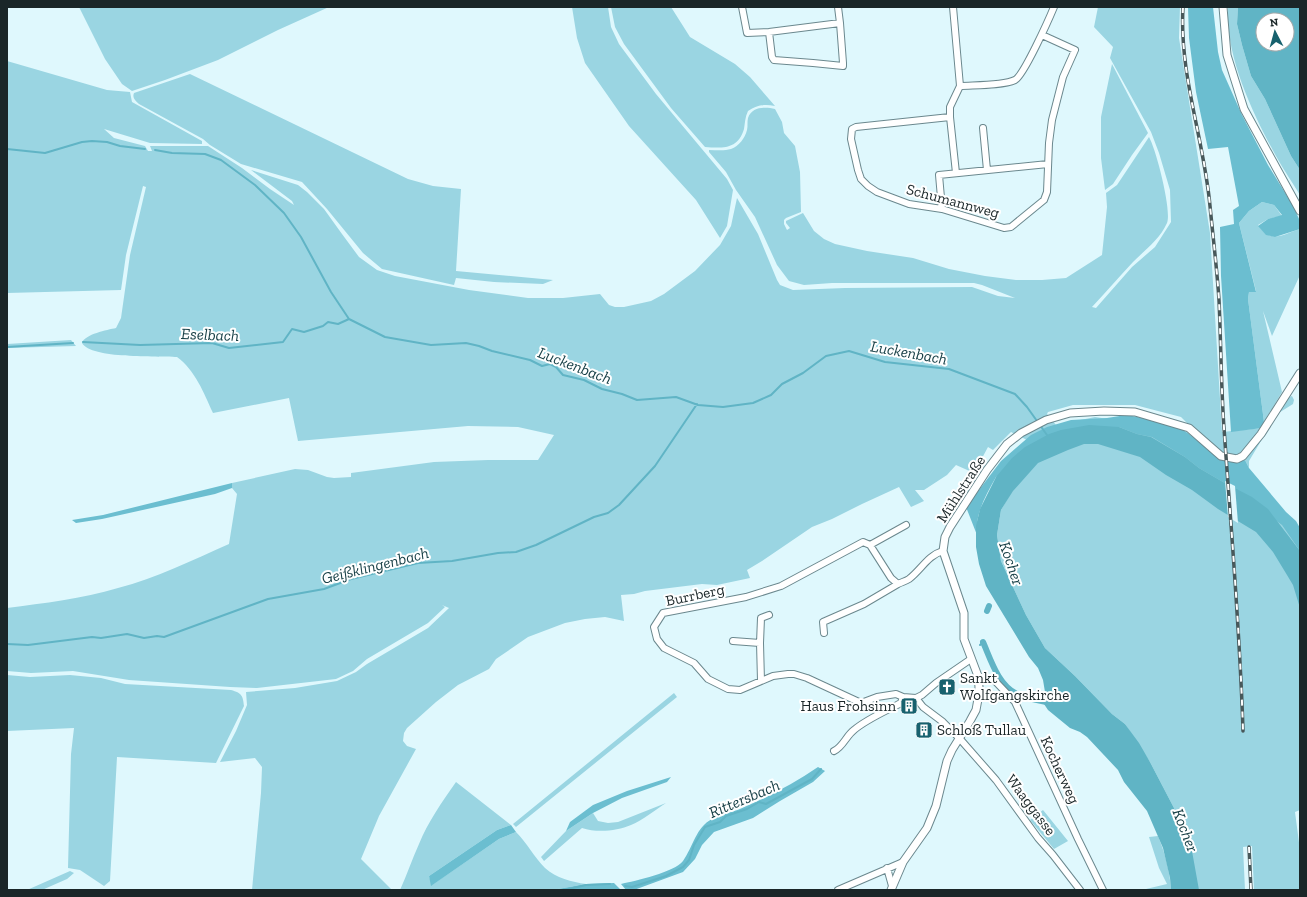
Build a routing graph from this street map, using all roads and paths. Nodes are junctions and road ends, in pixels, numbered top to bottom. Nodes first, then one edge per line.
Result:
1 (742, 7) edge
2 (838, 7) edge
3 (953, 7) edge
4 (1054, 7) edge
5 (1223, 7) edge
6 (840, 23) junction
7 (769, 32) junction
8 (1042, 35) junction
9 (1030, 41) dead end
10 (1037, 44) junction
11 (960, 86) junction
12 (950, 117) junction
13 (983, 128) dead end
14 (1048, 164) junction
15 (987, 170) junction
16 (956, 173) junction
17 (942, 209) junction
18 (1300, 211) edge
19 (1300, 373) edge
20 (906, 525) dead end
21 (870, 545) junction
22 (943, 551) junction
23 (898, 584) junction
24 (769, 615) dead end
25 (824, 633) dead end
26 (733, 641) dead end
27 (760, 642) junction
28 (971, 659) junction
29 (978, 676) junction
30 (761, 682) junction
31 (903, 697) junction
32 (916, 698) junction
33 (960, 739) junction
34 (834, 751) dead end
35 (903, 862) junction
36 (887, 868) junction
37 (892, 888) edge
38 (838, 890) edge
39 (1080, 890) edge
40 (1103, 890) edge

1 - 7 street
2 - 6 street
3 - 11 street
4 - 8 street
5 - 18 street
6 - 7 street
6 - 7 street
8 - 10 street
8 - 14 street, Schumannweg
9 - 10 street
10 - 11 street
11 - 12 street
12 - 16 street
12 - 17 street, Schumannweg
13 - 15 street
14 - 15 street
14 - 17 street, Schumannweg
15 - 16 street
16 - 17 street
19 - 22 street, Mühlstraße
20 - 21 street, Burrberg
21 - 23 street
21 - 30 street, Burrberg
22 - 23 street
22 - 28 street
23 - 25 street
24 - 27 street
26 - 27 street
27 - 30 street
28 - 29 street
28 - 32 street
29 - 33 street
29 - 40 street, Kocherweg
30 - 31 street, Burrberg
31 - 32 street
31 - 34 street
32 - 33 street, Waaggasse
33 - 35 street
33 - 39 street, Waaggasse
35 - 36 street
35 - 37 street
36 - 37 street
36 - 38 street

